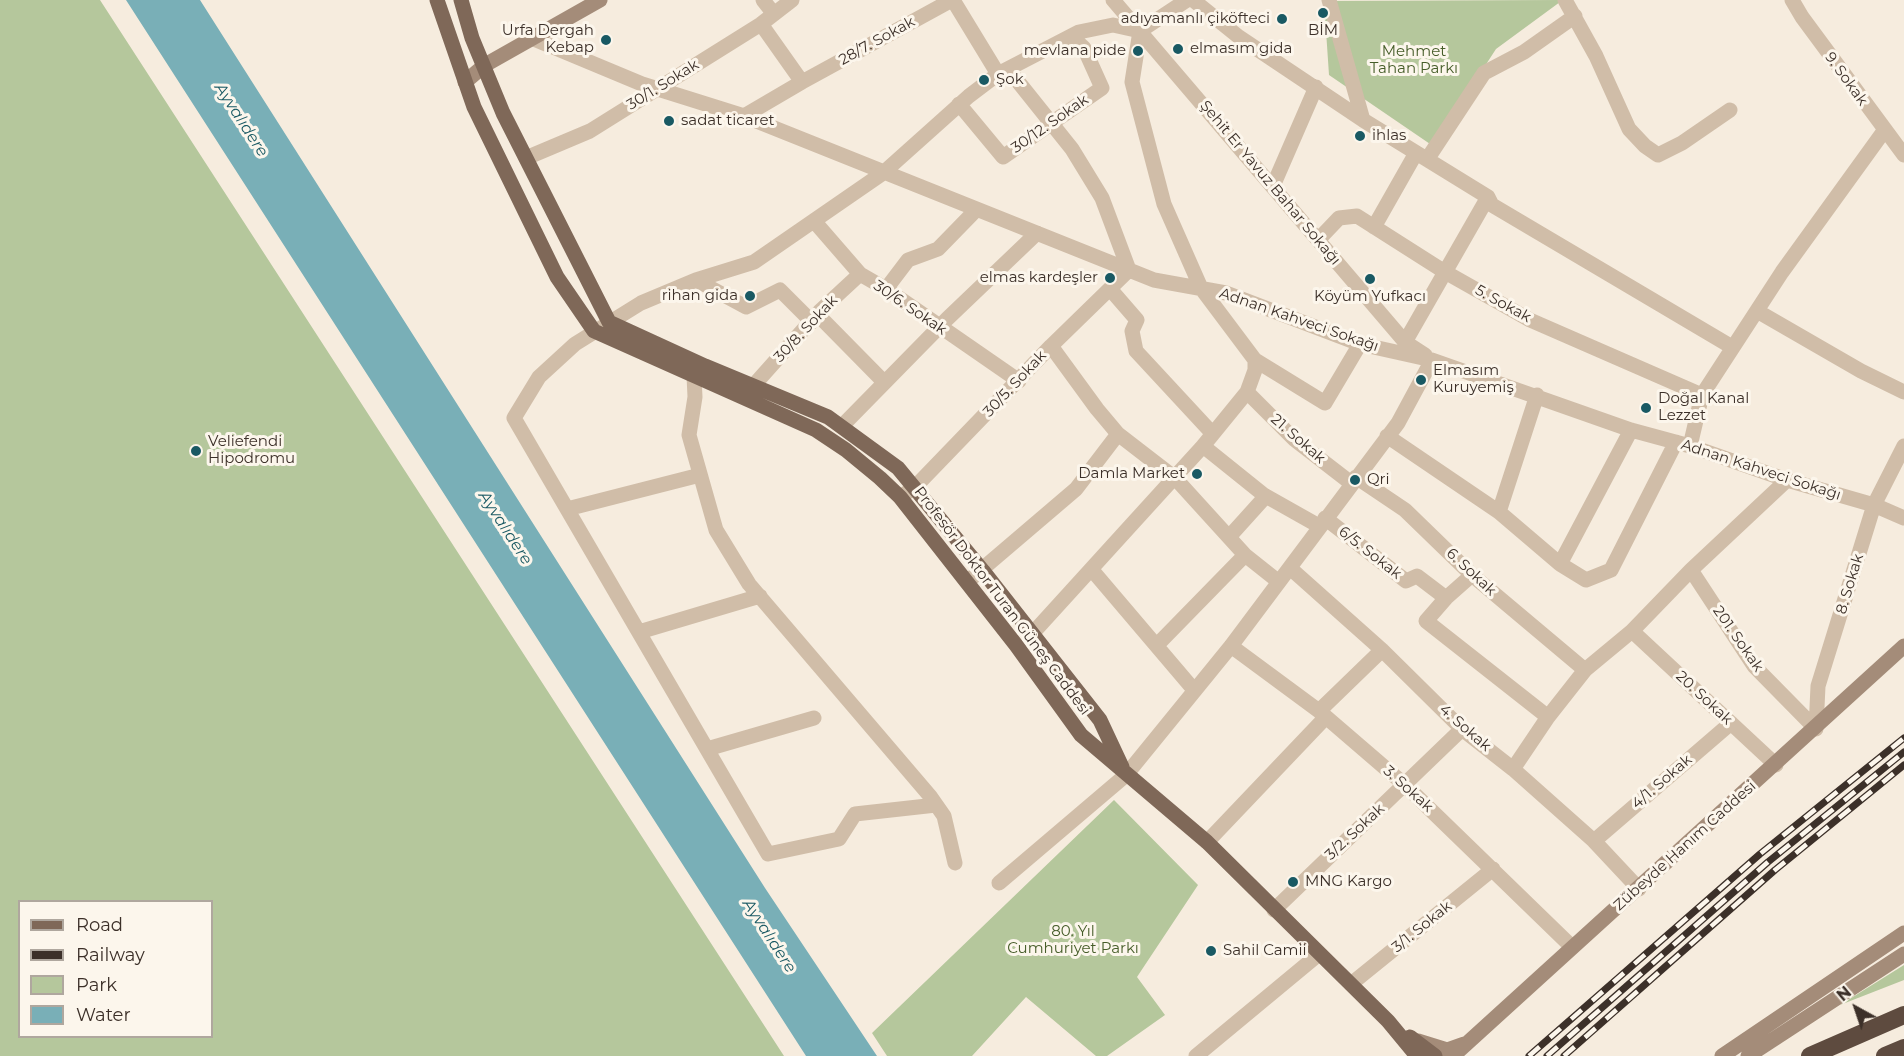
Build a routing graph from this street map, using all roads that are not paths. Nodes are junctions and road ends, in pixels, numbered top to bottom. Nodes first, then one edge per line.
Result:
1 (437, 0) edge
2 (461, 0) edge
3 (600, 0) edge
4 (763, 0) edge
5 (792, 0) edge
6 (952, 0) edge
7 (1113, 0) edge
8 (1187, 0) edge
9 (1194, 0) edge
10 (1329, 0) edge
11 (1564, 0) edge
12 (1792, 0) edge
13 (774, 14) junction
14 (1575, 16) junction
15 (761, 24) junction
16 (1140, 31) junction
17 (1071, 36) junction
18 (534, 39) junction
19 (484, 65) junction
20 (1003, 72) junction
21 (465, 82) junction
22 (802, 82) junction
23 (1316, 87) junction
24 (657, 89) junction
25 (959, 104) junction
26 (1730, 110) dead end
27 (744, 116) junction
28 (1363, 120) junction
29 (1051, 123) junction
30 (1884, 130) junction
31 (1422, 155) junction
32 (1904, 155) edge
33 (526, 159) junction
34 (883, 173) junction
35 (1273, 186) junction
36 (1488, 197) junction
37 (976, 210) junction
38 (814, 221) junction
39 (1374, 227) junction
40 (1037, 233) junction
41 (1318, 240) junction
42 (1129, 270) junction
43 (1445, 272) junction
44 (860, 274) junction
45 (696, 280) junction
46 (1201, 288) junction
47 (886, 289) junction
48 (1111, 290) junction
49 (1757, 311) junction
50 (815, 319) junction
51 (609, 322) junction
52 (939, 327) junction
53 (594, 331) junction
54 (1405, 342) junction
55 (1360, 344) junction
56 (1051, 346) junction
57 (1732, 347) junction
58 (1255, 360) junction
59 (1432, 360) junction
60 (694, 376) junction
61 (1019, 381) junction
62 (884, 382) junction
63 (754, 385) junction
64 (1247, 392) junction
65 (1904, 392) edge
66 (1537, 395) junction
67 (1702, 395) junction
68 (842, 426) junction
69 (1631, 430) junction
70 (1118, 434) junction
71 (1388, 436) junction
72 (1207, 440) junction
73 (1683, 444) junction
74 (1904, 446) edge
75 (700, 476) junction
76 (1175, 478) junction
77 (1353, 480) junction
78 (1787, 480) junction
79 (907, 492) junction
80 (1266, 496) junction
81 (1874, 505) junction
82 (567, 508) junction
83 (1499, 512) junction
84 (1904, 518) edge
85 (1322, 522) junction
86 (1229, 537) junction
87 (1245, 555) junction
88 (1560, 564) junction
89 (1290, 568) junction
90 (1092, 570) junction
91 (1690, 570) junction
92 (983, 571) junction
93 (1472, 575) junction
94 (967, 582) junction
95 (1279, 582) junction
96 (760, 596) junction
97 (1446, 598) junction
98 (1632, 631) junction
99 (639, 632) junction
100 (1032, 634) junction
101 (1158, 645) junction
102 (1231, 646) junction
103 (1904, 646) edge
104 (1382, 650) junction
105 (1585, 670) junction
106 (1194, 690) junction
107 (1322, 714) junction
108 (1548, 717) junction
109 (814, 718) dead end
110 (1731, 723) junction
111 (1462, 729) junction
112 (1816, 729) junction
113 (707, 749) junction
114 (1776, 765) junction
115 (1514, 769) junction
116 (1126, 775) junction
117 (1405, 785) junction
118 (936, 805) junction
119 (1207, 842) junction
120 (1594, 842) junction
121 (955, 862) dead end
122 (1493, 869) junction
123 (999, 883) dead end
124 (1639, 889) junction
125 (1274, 910) junction
126 (1904, 933) edge
127 (1572, 947) junction
128 (1319, 954) junction
129 (1904, 954) edge
130 (1351, 984) junction
131 (1904, 1015) edge
132 (1388, 1021) junction
133 (1413, 1039) junction
134 (1464, 1044) junction
135 (1904, 1048) edge
136 (1196, 1056) edge
137 (1417, 1056) edge
138 (1434, 1056) edge
139 (1453, 1056) edge
140 (1722, 1056) edge
141 (1748, 1056) edge
142 (1810, 1056) edge
143 (1885, 1056) edge

1 - 21 main road
2 - 19 main road
3 - 18 main road
4 - 13 street
5 - 13 street, 30/1. Sokak
6 - 20 street
6 - 22 street, 28/7. Sokak
7 - 16 street, Şehit Er Yavuz Bahar Sokağı
8 - 16 street
9 - 23 street
10 - 28 street
11 - 14 street
12 - 30 street, 9. Sokak
13 - 15 street, 30/1. Sokak
14 - 26 street
14 - 31 street
15 - 22 street
15 - 24 street, 30/1. Sokak
16 - 17 street
16 - 35 street, Şehit Er Yavuz Bahar Sokağı
16 - 46 street
17 - 20 street
17 - 29 street, 30/12. Sokak
18 - 19 main road
18 - 24 street, Adnan Kahveci Sokağı
19 - 21 main road
19 - 33 main road
20 - 25 street
20 - 29 street
21 - 53 main road
22 - 27 street, 28/7. Sokak
23 - 28 street
23 - 35 street
24 - 27 street, Adnan Kahveci Sokağı
24 - 33 street, 30/1. Sokak
25 - 29 street, 30/12. Sokak
25 - 34 street
27 - 34 street, Adnan Kahveci Sokağı
28 - 31 street
29 - 42 street
30 - 32 street, 9. Sokak
30 - 49 street
31 - 36 street
31 - 39 street
33 - 51 main road
34 - 37 street, Adnan Kahveci Sokağı
34 - 38 street
35 - 41 street, Şehit Er Yavuz Bahar Sokağı
36 - 43 street
36 - 57 street
37 - 40 street, Adnan Kahveci Sokağı
37 - 47 street
38 - 44 street, 30/6. Sokak
38 - 45 street
39 - 41 street, 5. Sokak
39 - 43 street, 5. Sokak
40 - 42 street, Adnan Kahveci Sokağı
40 - 52 street
41 - 54 street, Şehit Er Yavuz Bahar Sokağı
42 - 46 street, Adnan Kahveci Sokağı
42 - 48 street, 30/5. Sokak
43 - 54 street
43 - 67 street, 5. Sokak
44 - 47 street, 30/6. Sokak
44 - 50 street, 30/8. Sokak
45 - 50 street
45 - 51 street
46 - 55 street, Adnan Kahveci Sokağı
46 - 58 street
47 - 52 street, 30/6. Sokak
48 - 56 street, 30/5. Sokak
48 - 72 street
49 - 57 street
49 - 65 street
50 - 62 street
50 - 63 street, 30/8. Sokak
51 - 53 street
51 - 63 main road, Profesör Doktor Turan Güneş Caddesi
52 - 61 street, 30/6. Sokak
52 - 62 street
53 - 60 main road, Profesör Doktor Turan Güneş Caddesi
53 - 82 street
54 - 59 street, Şehit Er Yavuz Bahar Sokağı
55 - 58 street
55 - 59 street, Adnan Kahveci Sokağı
56 - 61 street, 30/5. Sokak
56 - 70 street
57 - 67 street
58 - 64 street
59 - 66 street, Adnan Kahveci Sokağı
59 - 71 street
60 - 75 street
60 - 79 main road, Profesör Doktor Turan Güneş Caddesi
61 - 79 street, 30/5. Sokak
62 - 68 street
63 - 68 main road, Profesör Doktor Turan Güneş Caddesi
64 - 72 street
64 - 77 street, 21. Sokak
66 - 69 street, Adnan Kahveci Sokağı
66 - 83 street
67 - 73 street
68 - 79 main road, Profesör Doktor Turan Güneş Caddesi
69 - 73 street, Adnan Kahveci Sokağı
69 - 88 street
70 - 76 street
70 - 92 street
71 - 77 street
71 - 83 street
72 - 76 street
72 - 80 street
73 - 78 street, Adnan Kahveci Sokağı
73 - 88 street
74 - 81 street, 8. Sokak
75 - 82 street
75 - 96 street
76 - 86 street
76 - 90 street
77 - 85 street
77 - 93 street, 6. Sokak
78 - 81 street, Adnan Kahveci Sokağı
78 - 91 street
79 - 92 main road, Profesör Doktor Turan Güneş Caddesi
79 - 94 main road, Profesör Doktor Turan Güneş Caddesi
80 - 85 street
80 - 86 street
81 - 84 street, Adnan Kahveci Sokağı
81 - 112 street, 8. Sokak
82 - 99 street
83 - 88 street
85 - 89 street
85 - 97 street, 6/5. Sokak
86 - 87 street
87 - 95 street
87 - 101 street
89 - 95 street
89 - 104 street, 4. Sokak
90 - 100 street
90 - 101 street
91 - 98 street
91 - 112 street, 201. Sokak
92 - 94 street
92 - 100 main road, Profesör Doktor Turan Güneş Caddesi
93 - 97 street
93 - 105 street, 6. Sokak
94 - 116 main road, Profesör Doktor Turan Güneş Caddesi
95 - 102 street
96 - 99 street
96 - 118 street
97 - 108 street
98 - 105 street
98 - 110 street, 20. Sokak
99 - 113 street
100 - 116 main road, Profesör Doktor Turan Güneş Caddesi
101 - 106 street
102 - 106 street
102 - 107 street, 3. Sokak
103 - 112 main road, Zübeyde Hanım Caddesi
104 - 107 street
104 - 111 street, 4. Sokak
105 - 108 street
106 - 116 street
107 - 117 street, 3. Sokak
107 - 119 street
108 - 115 street
109 - 113 street
110 - 114 street, 20. Sokak
110 - 120 street, 4/1. Sokak
111 - 115 street, 4. Sokak
111 - 117 street, 3/2. Sokak
112 - 114 main road, Zübeyde Hanım Caddesi
113 - 118 street
114 - 124 main road, Zübeyde Hanım Caddesi
115 - 120 street, 4. Sokak
116 - 119 main road, Profesör Doktor Turan Güneş Caddesi
116 - 123 street
117 - 122 street, 3. Sokak
117 - 125 street, 3/2. Sokak
118 - 121 street
119 - 125 main road, Profesör Doktor Turan Güneş Caddesi
120 - 124 street, 4. Sokak
122 - 127 street, 3. Sokak
122 - 130 street, 3/1. Sokak
124 - 127 main road, Zübeyde Hanım Caddesi
125 - 128 main road, Profesör Doktor Turan Güneş Caddesi
126 - 140 main road
127 - 134 main road, Zübeyde Hanım Caddesi
128 - 130 main road, Profesör Doktor Turan Güneş Caddesi
128 - 136 street
129 - 141 main road
130 - 132 main road, Profesör Doktor Turan Güneş Caddesi
131 - 142 highway
132 - 133 main road
132 - 137 main road, Profesör Doktor Turan Güneş Caddesi
133 - 134 main road
133 - 138 main road
134 - 139 main road, Zübeyde Hanım Caddesi
135 - 143 highway

